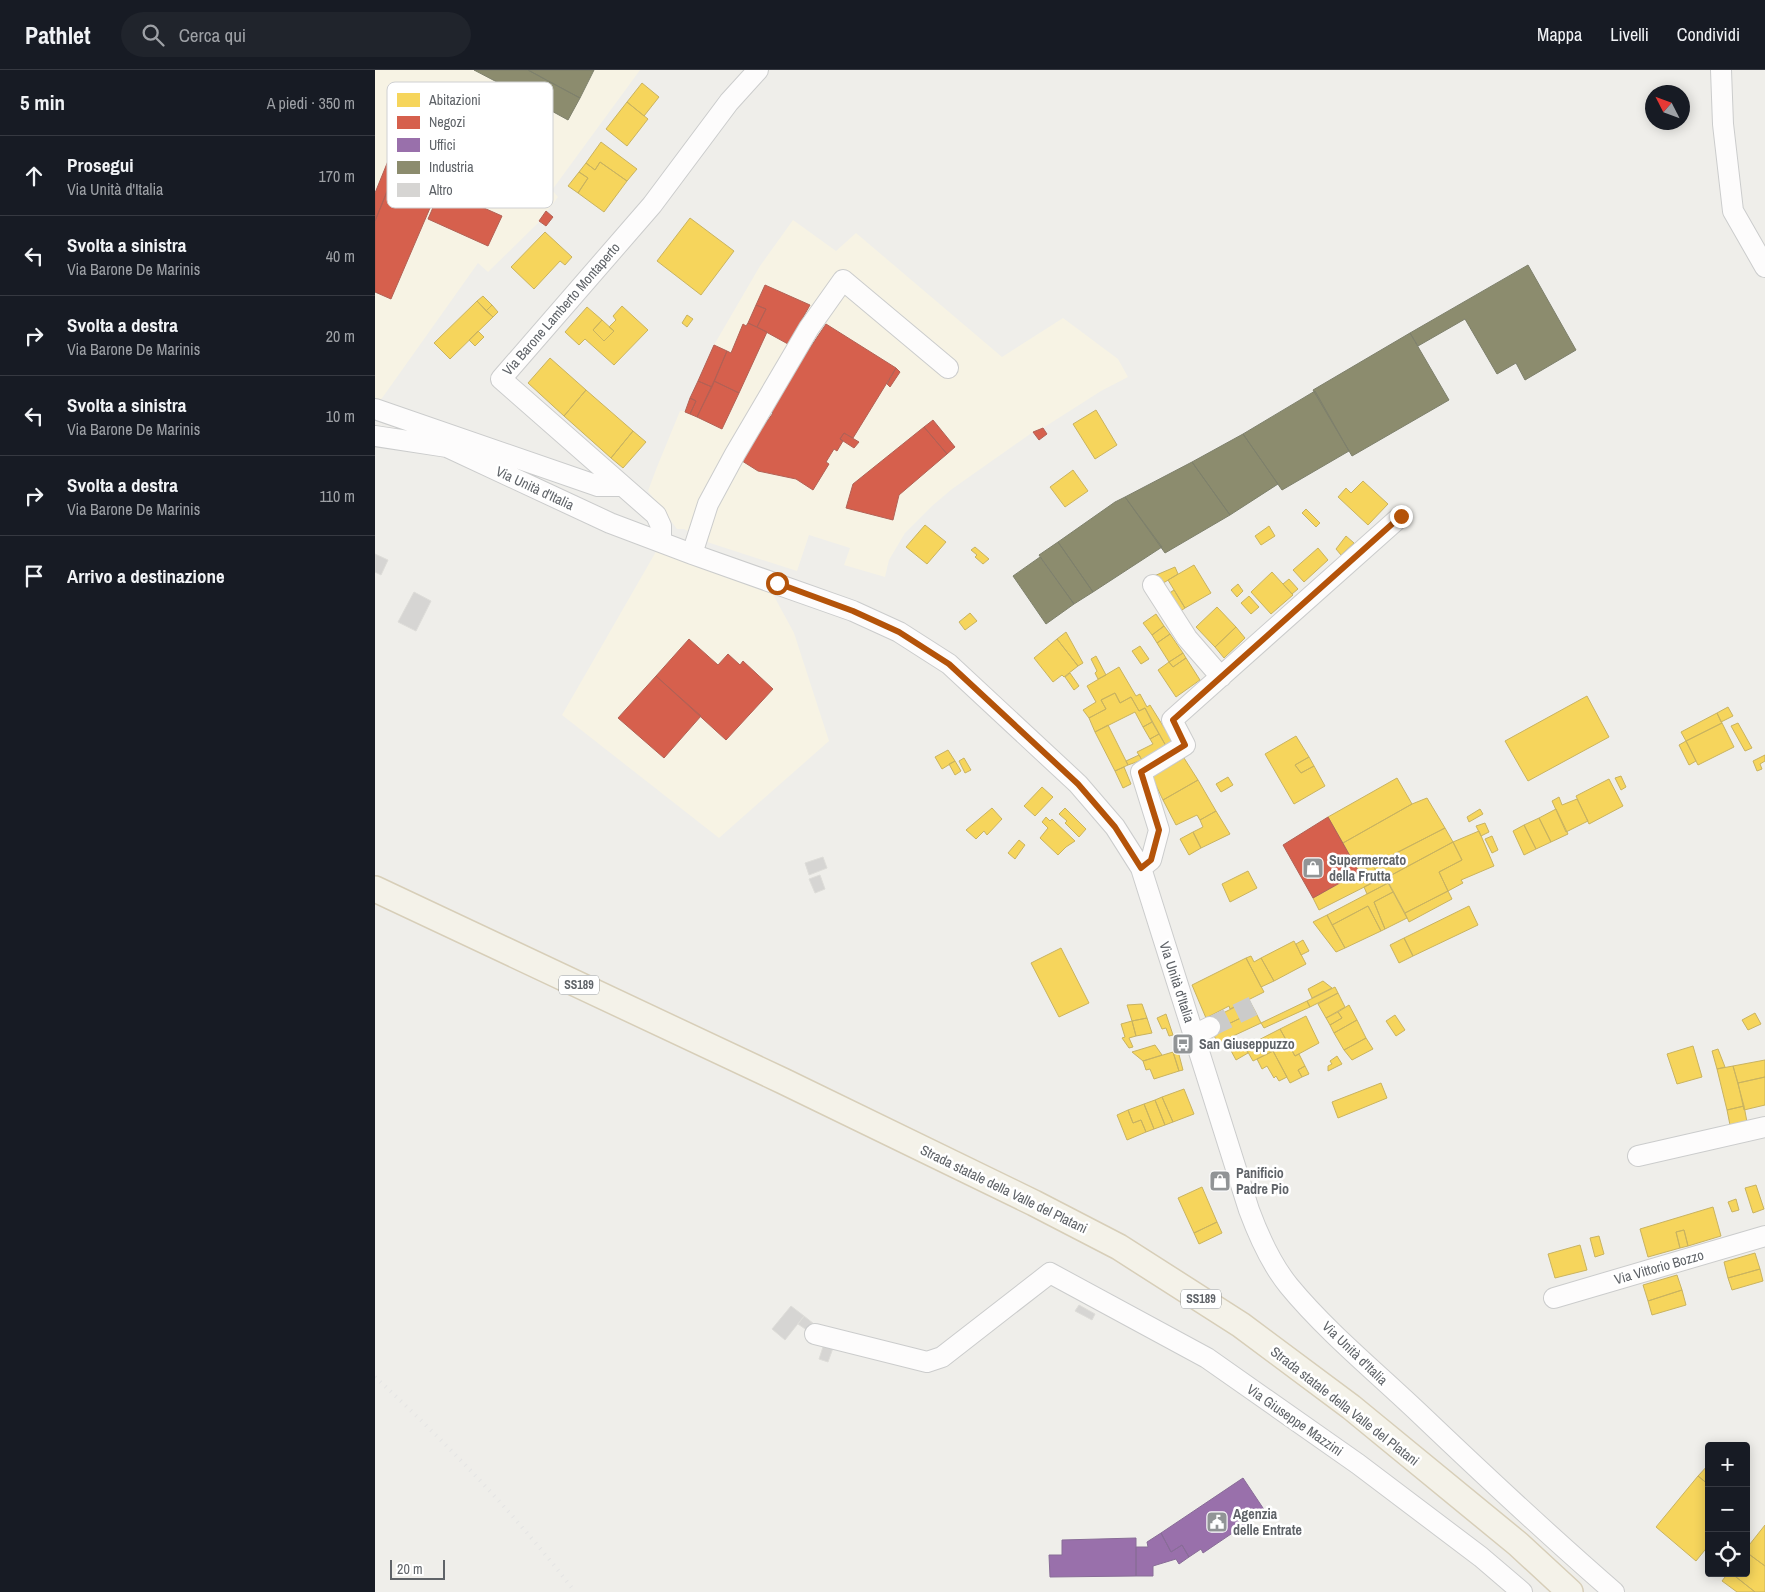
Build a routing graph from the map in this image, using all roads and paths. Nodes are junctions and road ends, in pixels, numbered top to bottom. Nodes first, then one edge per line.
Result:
1 (758, 70) edge
2 (1721, 70) edge
3 (1765, 267) edge
4 (948, 368) dead end
5 (375, 408) edge
6 (375, 436) edge
7 (471, 443) junction
8 (447, 448) junction
9 (622, 486) junction
10 (1401, 516) dead end
11 (661, 541) junction
12 (691, 554) junction
13 (1153, 585) dead end
14 (1221, 677) junction
15 (1141, 868) junction
16 (375, 889) edge
17 (1765, 1127) edge
18 (1638, 1156) dead end
19 (1765, 1236) edge
20 (1554, 1298) dead end
21 (815, 1334) dead end
22 (1522, 1592) edge
23 (1570, 1592) edge
24 (1614, 1592) edge

1 - 9 street, Via Barone Lamberto Montaperto
2 - 3 street
4 - 12 street
5 - 7 street
6 - 8 street, Via Unità d'Italia
7 - 8 street
7 - 9 street
8 - 11 street, Via Unità d'Italia
9 - 11 street, Via Barone Lamberto Montaperto
10 - 14 street
11 - 12 street, Via Unità d'Italia
12 - 15 street, Via Unità d'Italia
13 - 14 street
14 - 15 street
15 - 24 street, Via Unità d'Italia
16 - 23 main road, Strada statale della Valle del Platani / SS189
17 - 18 street
19 - 20 street, Via Vittorio Bozzo
21 - 22 street, Via Giuseppe Mazzini

